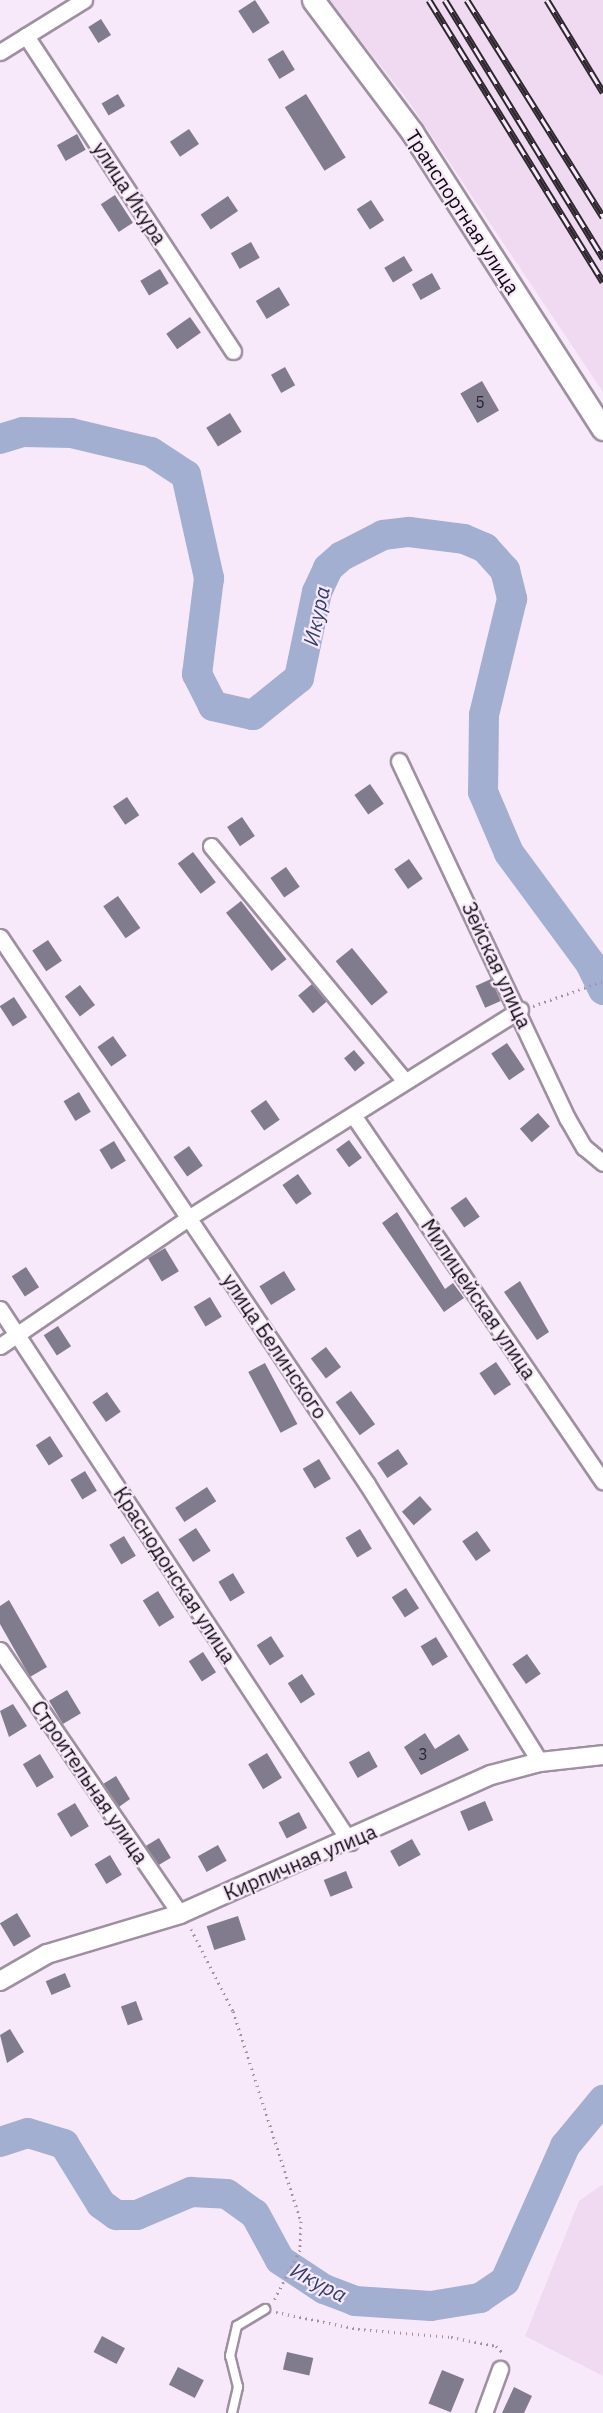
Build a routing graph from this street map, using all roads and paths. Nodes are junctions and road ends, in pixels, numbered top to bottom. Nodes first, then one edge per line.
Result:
1 (84, 0) edge
2 (313, 0) edge
3 (26, 36) junction
4 (0, 52) edge
5 (233, 351) dead end
6 (603, 429) edge
7 (399, 761) dead end
8 (211, 846) dead end
9 (0, 937) edge
10 (603, 981) edge
11 (520, 1010) junction
12 (405, 1081) junction
13 (355, 1118) junction
14 (603, 1163) edge
15 (188, 1218) junction
16 (0, 1309) edge
17 (18, 1336) junction
18 (0, 1346) edge
19 (603, 1481) edge
20 (0, 1650) edge
21 (603, 1755) edge
22 (540, 1762) junction
23 (350, 1842) junction
24 (180, 1914) junction
25 (0, 1981) edge
26 (280, 2290) dead end
27 (265, 2309) joint
28 (500, 2369) joint
29 (232, 2413) edge
30 (484, 2413) edge

1 - 3 street
2 - 6 main road, Транспортная улица
3 - 4 street
3 - 5 street, улица Икура
7 - 11 street, Зейская улица
8 - 12 street
9 - 15 street, улица Белинского
10 - 11 path
11 - 12 street
11 - 14 street, Зейская улица
12 - 13 street
13 - 15 street
13 - 19 street, Милицейская улица
15 - 17 street
15 - 22 street, улица Белинского
16 - 17 street, Краснодонская улица
17 - 18 street
17 - 23 street, Краснодонская улица
20 - 24 street, Строительная улица
21 - 22 street, Кирпичная улица
22 - 23 street, Кирпичная улица
23 - 24 street, Кирпичная улица
24 - 25 street, Кирпичная улица
24 - 26 path
27 - 28 path
27 - 29 lane
28 - 30 street

